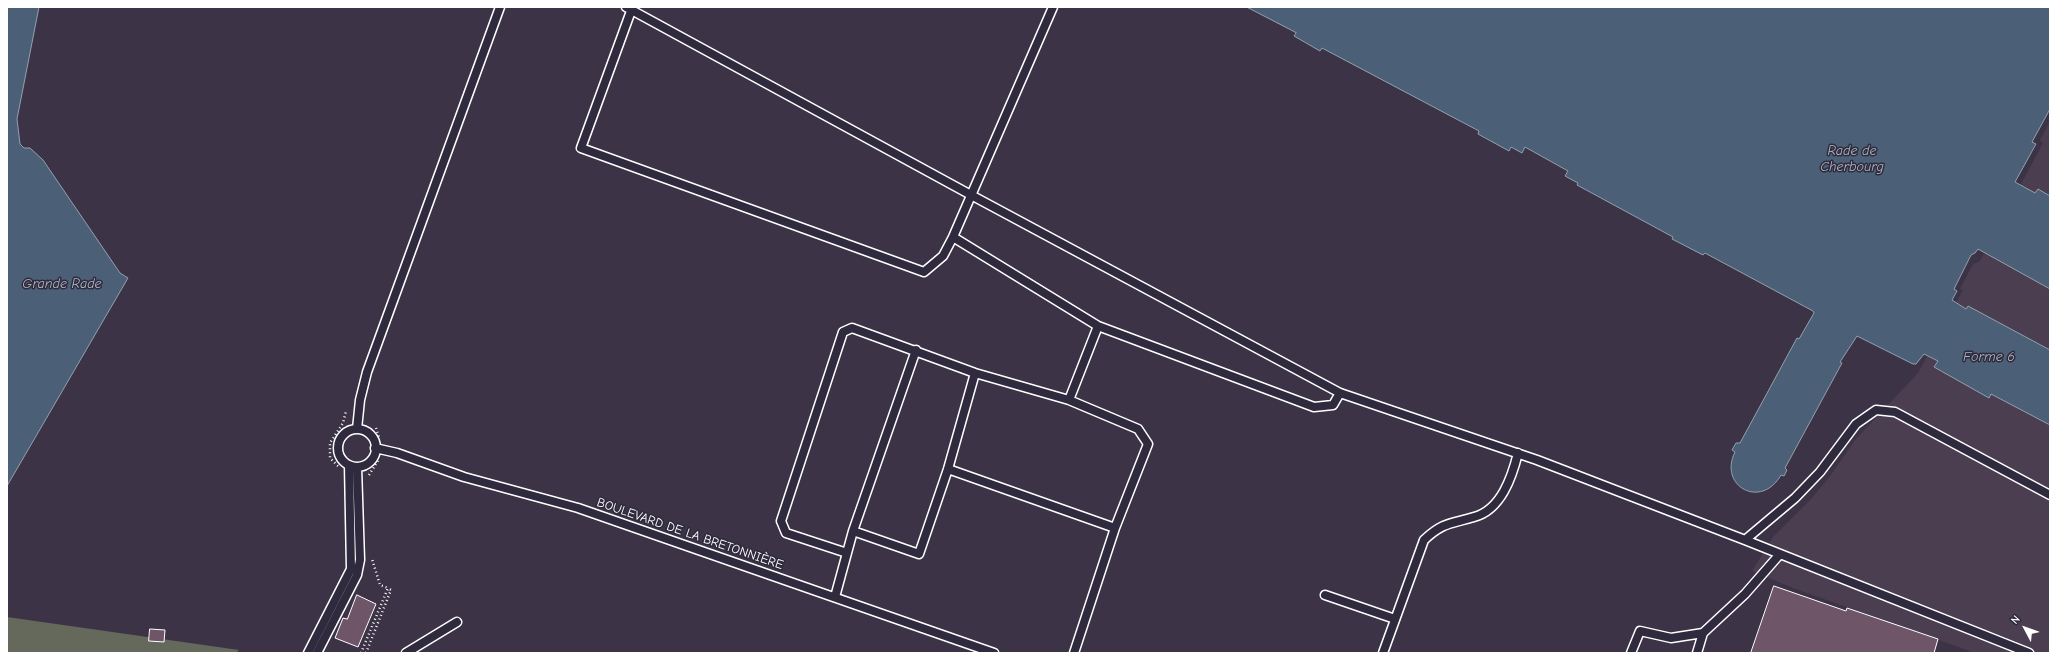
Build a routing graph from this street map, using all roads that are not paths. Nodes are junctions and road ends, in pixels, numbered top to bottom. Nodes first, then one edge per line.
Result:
1 (500, 7) edge
2 (1053, 7) edge
3 (629, 9) edge
4 (971, 195) junction
5 (953, 237) junction
6 (1098, 326) junction
7 (916, 350) junction
8 (975, 373) junction
9 (1340, 393) junction
10 (1069, 400) junction
11 (357, 430) junction
12 (375, 448) junction
13 (1518, 453) junction
14 (353, 466) junction
15 (948, 469) junction
16 (2050, 495) edge
17 (1115, 528) junction
18 (853, 531) junction
19 (1745, 540) junction
20 (848, 553) junction
21 (1780, 554) junction
22 (1325, 595) dead end
23 (835, 597) junction
24 (1395, 620) junction
25 (457, 622) dead end
26 (1702, 633) junction
27 (308, 653) edge
28 (317, 653) edge
29 (406, 653) edge
30 (994, 653) edge
31 (1074, 653) edge
32 (1383, 653) edge
33 (1631, 653) edge
34 (1696, 653) edge
35 (2029, 653) edge

1 - 11 lane
2 - 4 lane
3 - 4 lane
3 - 5 lane
4 - 5 lane
4 - 9 lane
5 - 6 lane
6 - 9 lane
6 - 10 lane
7 - 8 lane
7 - 18 lane
7 - 20 lane
8 - 10 lane
8 - 15 lane
9 - 13 lane
10 - 17 lane
11 - 12 lane
11 - 14 lane
12 - 14 lane
12 - 23 lane, BOULEVARD DE LA BRETONNIÈRE
13 - 19 lane
13 - 24 lane
14 - 27 lane
14 - 28 lane
15 - 17 lane
15 - 18 lane
16 - 19 lane
17 - 31 lane
18 - 20 lane
19 - 21 lane
20 - 23 lane
21 - 26 lane
21 - 35 lane
22 - 24 lane
23 - 30 lane, BOULEVARD DE LA BRETONNIÈRE
24 - 32 lane
25 - 29 lane
26 - 33 lane
26 - 34 lane

